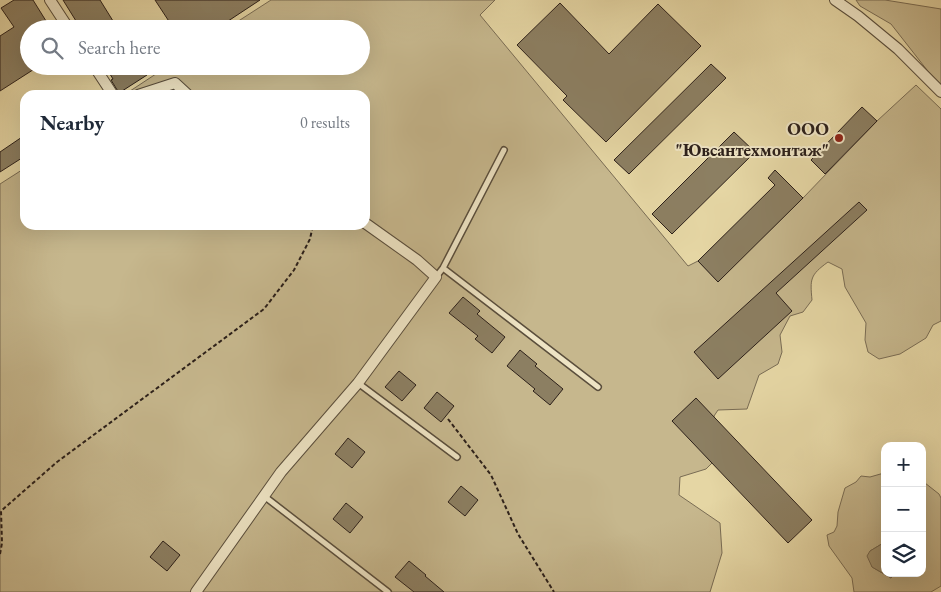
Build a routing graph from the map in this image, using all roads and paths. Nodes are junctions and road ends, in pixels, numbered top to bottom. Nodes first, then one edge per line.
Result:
1 (50, 0) edge
2 (835, 0) edge
3 (63, 20) edge
4 (100, 75) edge
5 (110, 90) edge
6 (153, 90) edge
7 (183, 90) edge
8 (941, 92) edge
9 (504, 150) dead end
10 (370, 227) edge
11 (311, 230) edge
12 (444, 268) junction
13 (436, 277) junction
14 (358, 383) junction
15 (598, 387) dead end
16 (448, 419) dead end
17 (457, 457) dead end
18 (264, 496) junction
19 (0, 554) edge
20 (196, 592) edge
21 (388, 592) edge
22 (554, 592) edge

1 - 3 street
2 - 8 street
4 - 5 street
6 - 7 street
9 - 12 lane
10 - 13 street
11 - 19 path
12 - 13 lane
12 - 15 lane
13 - 14 street
14 - 17 lane
14 - 18 street
16 - 22 path
18 - 20 street
18 - 21 lane

